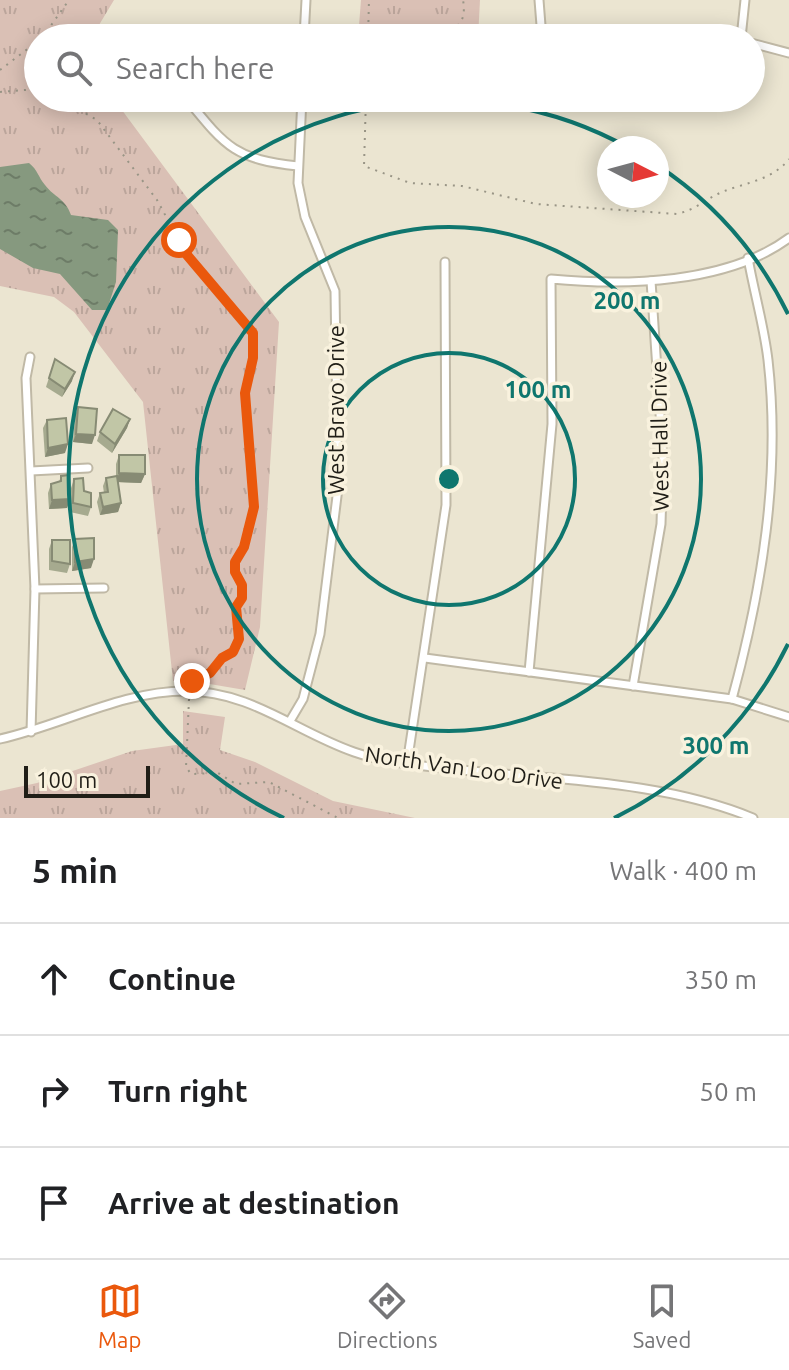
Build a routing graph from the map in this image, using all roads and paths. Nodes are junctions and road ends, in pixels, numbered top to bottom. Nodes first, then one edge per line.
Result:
1 (69, 0) edge
2 (306, 0) edge
3 (369, 0) edge
4 (463, 0) edge
5 (539, 0) edge
6 (745, 0) edge
7 (52, 24) edge
8 (305, 24) edge
9 (368, 24) edge
10 (462, 24) edge
11 (541, 24) edge
12 (742, 24) edge
13 (765, 47) edge
14 (24, 52) edge
15 (789, 53) edge
16 (0, 70) edge
17 (24, 90) edge
18 (0, 92) edge
19 (83, 112) edge
20 (197, 112) edge
21 (301, 112) edge
22 (366, 112) edge
23 (789, 159) edge
24 (298, 166) junction
25 (789, 238) edge
26 (748, 258) junction
27 (445, 262) dead end
28 (651, 281) junction
29 (30, 357) dead end
30 (88, 468) dead end
31 (31, 471) junction
32 (104, 588) dead end
33 (35, 589) junction
34 (425, 658) junction
35 (529, 672) junction
36 (189, 684) dead end
37 (633, 686) junction
38 (189, 698) dead end
39 (732, 699) junction
40 (789, 717) edge
41 (290, 721) junction
42 (31, 732) junction
43 (0, 739) edge
44 (407, 764) junction
45 (338, 818) edge
46 (753, 818) edge

1 - 7 path
2 - 8 street
3 - 9 path
4 - 10 path
5 - 11 street
6 - 12 street
13 - 15 street
14 - 16 path
17 - 18 path
19 - 36 path
20 - 24 street
21 - 24 street, West Bravo Drive
22 - 23 path
24 - 41 street, West Bravo Drive
25 - 26 street
26 - 28 street
26 - 39 street
27 - 34 street
28 - 35 street
28 - 37 street, West Hall Drive
29 - 31 street
30 - 31 street
31 - 33 street
32 - 33 street
33 - 42 street
34 - 35 street
34 - 44 street
35 - 37 street
37 - 39 street
38 - 45 path
39 - 40 street
41 - 42 street, North Van Loo Drive
41 - 44 street, North Van Loo Drive
42 - 43 street, North Van Loo Drive
44 - 46 street, North Van Loo Drive

